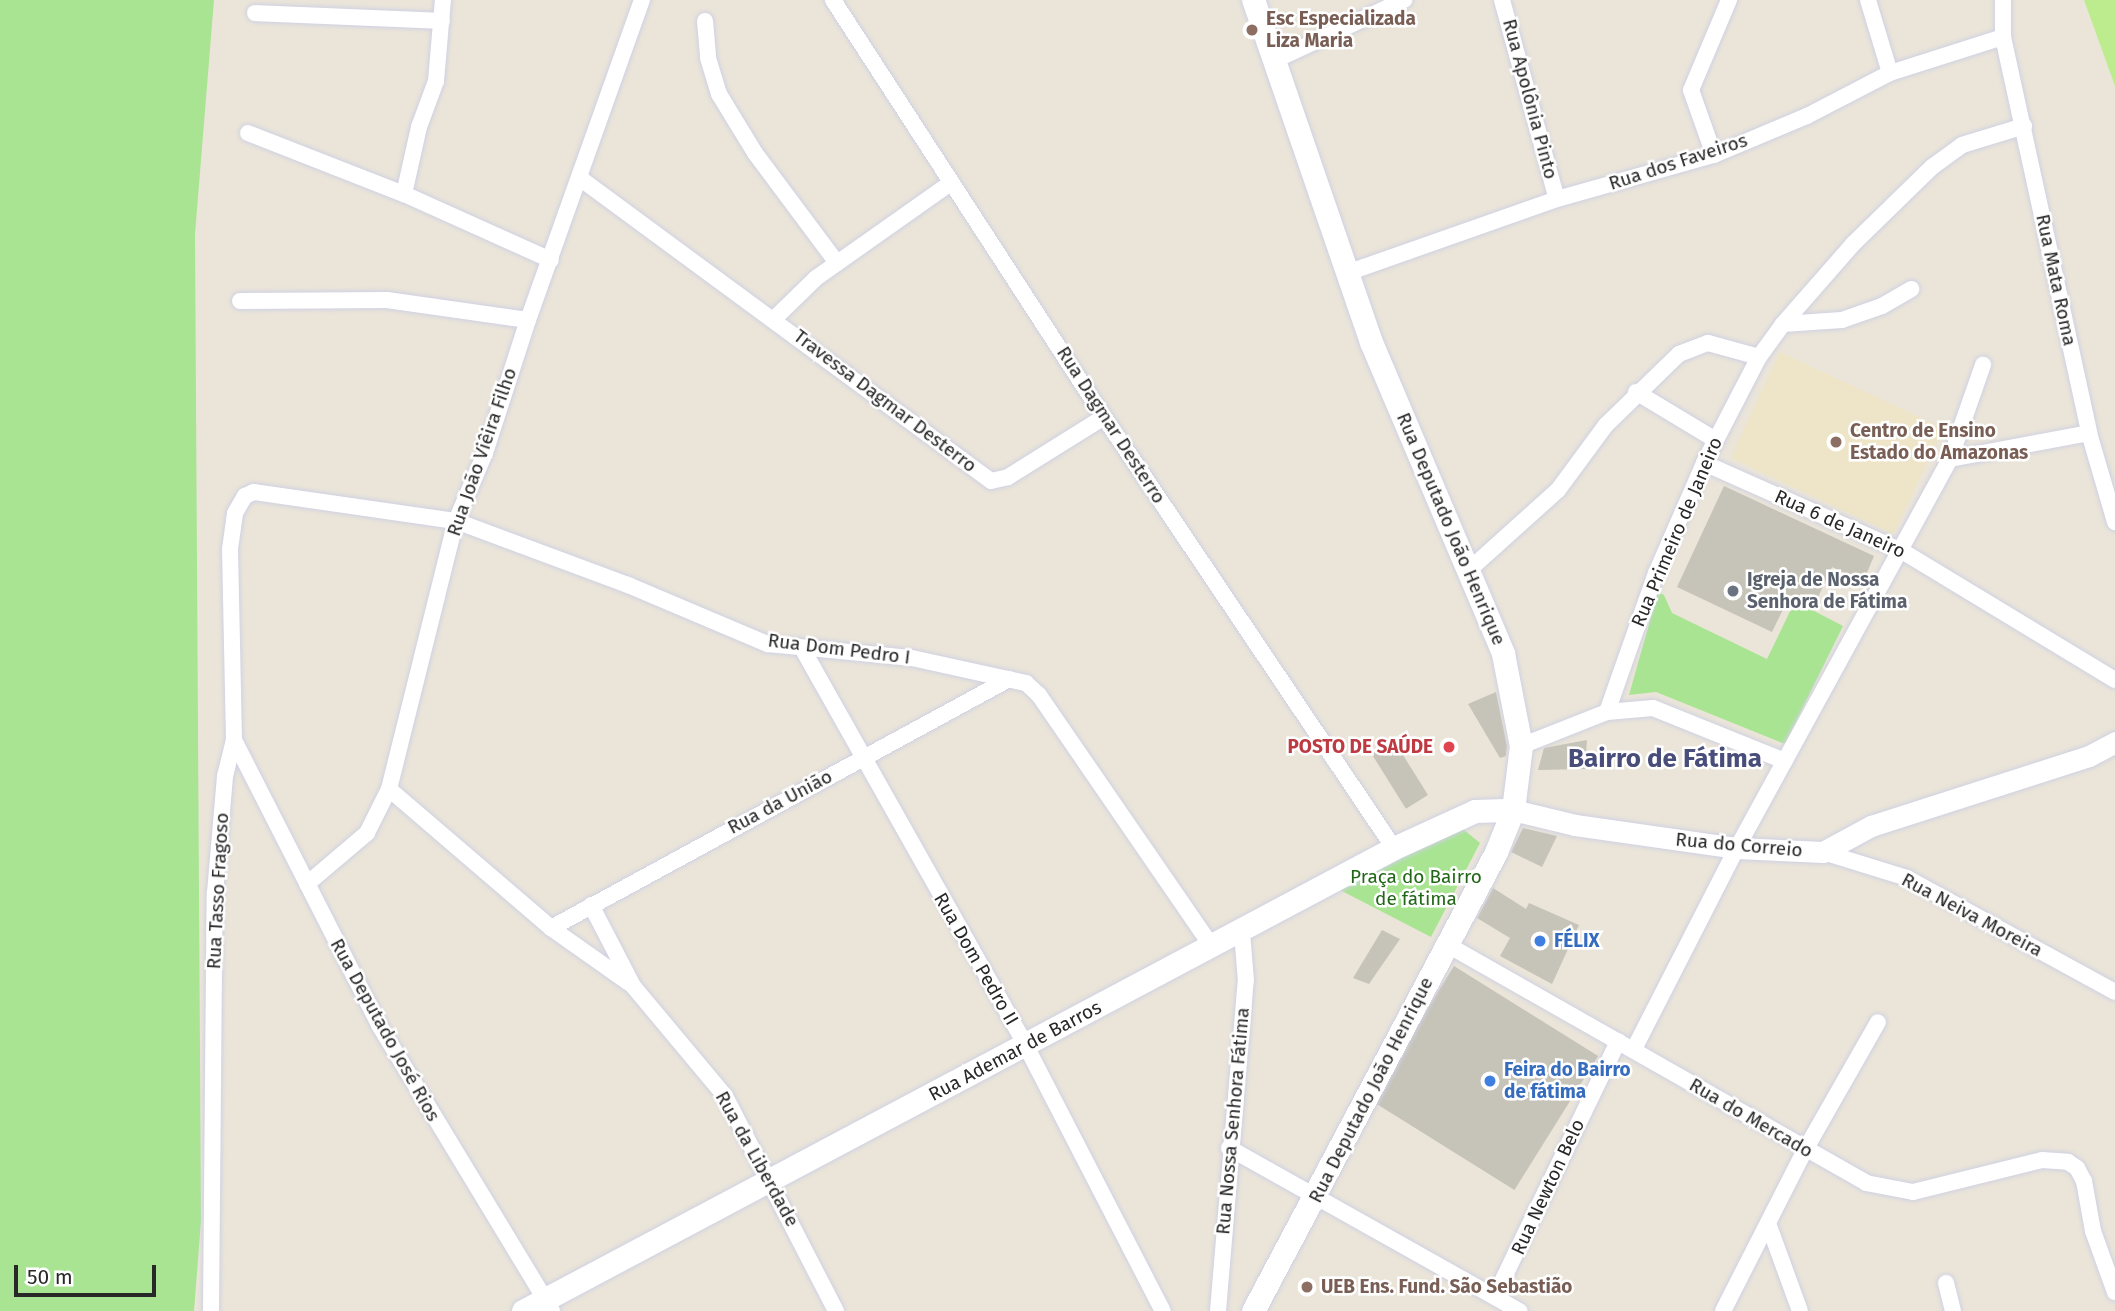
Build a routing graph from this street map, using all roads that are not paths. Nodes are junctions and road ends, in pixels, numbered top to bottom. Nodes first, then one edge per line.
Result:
1 (443, 0) edge
2 (642, 0) edge
3 (833, 0) edge
4 (1253, 0) edge
5 (1404, 0) edge
6 (1502, 0) edge
7 (1729, 0) edge
8 (1868, 0) edge
9 (2003, 0) edge
10 (255, 13) dead end
11 (442, 21) junction
12 (705, 21) dead end
13 (2003, 37) junction
14 (1273, 61) junction
15 (1889, 73) junction
16 (2024, 127) junction
17 (248, 133) dead end
18 (1714, 155) junction
19 (581, 179) junction
20 (952, 182) junction
21 (404, 194) junction
22 (1557, 199) junction
23 (551, 260) junction
24 (837, 263) junction
25 (1347, 273) junction
26 (1912, 289) dead end
27 (240, 301) dead end
28 (775, 318) junction
29 (528, 320) junction
30 (1783, 324) junction
31 (1759, 357) junction
32 (1983, 365) dead end
33 (1636, 393) junction
34 (1104, 416) junction
35 (2089, 433) junction
36 (1716, 440) junction
37 (1950, 460) junction
38 (1704, 463) junction
39 (265, 493) joint
40 (456, 522) junction
41 (2115, 522) edge
42 (1902, 551) junction
43 (1469, 570) junction
44 (802, 648) junction
45 (1009, 679) junction
46 (2115, 680) edge
47 (1606, 712) junction
48 (234, 740) junction
49 (2115, 743) edge
50 (1521, 746) junction
51 (861, 758) junction
52 (1785, 761) junction
53 (388, 789) junction
54 (1513, 810) junction
55 (1394, 848) junction
56 (1737, 848) junction
57 (1823, 852) junction
58 (307, 884) junction
59 (591, 905) junction
60 (551, 928) junction
61 (1242, 932) junction
62 (1446, 944) junction
63 (1213, 948) junction
64 (633, 986) junction
65 (2115, 992) edge
66 (1878, 1022) dead end
67 (1618, 1041) junction
68 (1026, 1046) junction
69 (1634, 1049) junction
70 (1229, 1148) junction
71 (1805, 1150) junction
72 (771, 1179) junction
73 (1317, 1195) junction
74 (1769, 1226) junction
75 (1946, 1283) dead end
76 (2115, 1292) edge
77 (1495, 1296) junction
78 (548, 1305) edge
79 (211, 1311) edge
80 (523, 1311) edge
81 (836, 1311) edge
82 (1163, 1311) edge
83 (1218, 1311) edge
84 (1253, 1311) edge
85 (1519, 1311) edge
86 (1723, 1311) edge
87 (1800, 1311) edge
88 (1953, 1311) edge

1 - 11 street
2 - 19 street, Rua João Viêira Filho
3 - 20 street, Rua Dagmar Desterro
4 - 14 main road, Rua Deputado João Henrique
5 - 14 street
6 - 22 street, Rua Apolônia Pinto
7 - 18 street
8 - 15 street
9 - 13 street, Rua Mata Roma
10 - 11 street
11 - 21 street
12 - 24 street
13 - 15 street, Rua dos Faveiros
13 - 16 street, Rua Mata Roma
14 - 25 main road, Rua Deputado João Henrique
15 - 18 street, Rua dos Faveiros
16 - 30 street, Rua Primeiro de Janeiro
16 - 35 street, Rua Mata Roma
17 - 21 street
18 - 22 street, Rua dos Faveiros
19 - 23 street, Rua João Viêira Filho
19 - 28 street, Travessa Dagmar Desterro
20 - 24 street, Travessa Dagmar Desterro
20 - 34 street, Rua Dagmar Desterro
21 - 23 street
22 - 25 street, Rua dos Faveiros
23 - 29 street, Rua João Viêira Filho
24 - 28 street, Travessa Dagmar Desterro
25 - 43 main road, Rua Deputado João Henrique
26 - 30 street
27 - 29 street
28 - 34 street, Travessa Dagmar Desterro
29 - 40 street, Rua João Viêira Filho
30 - 31 street, Rua Primeiro de Janeiro
31 - 33 street
31 - 36 street, Rua Primeiro de Janeiro
32 - 37 street
33 - 36 street
33 - 43 street
34 - 55 street, Rua Dagmar Desterro
35 - 37 street
35 - 41 street, Rua Mata Roma
36 - 38 street, Rua Primeiro de Janeiro
37 - 42 street
38 - 42 street, Rua 6 de Janeiro
38 - 47 street, Rua Primeiro de Janeiro
39 - 40 street, Rua Dom Pedro I
39 - 48 street, Rua Tasso Fragoso
40 - 44 street, Rua Dom Pedro I
40 - 53 street, Rua João Viêira Filho
42 - 46 street, Rua 6 de Janeiro
42 - 52 street
43 - 50 main road, Rua Deputado João Henrique
44 - 45 street, Rua Dom Pedro I
44 - 51 street, Rua Dom Pedro II
45 - 51 street, Rua da União
45 - 63 street, Rua Dom Pedro I
47 - 50 street
47 - 52 street
48 - 58 street, Rua Deputado José Rios
48 - 79 street, Rua Tasso Fragoso
49 - 57 street, Rua do Correio
50 - 54 main road, Rua Deputado João Henrique
51 - 59 street, Rua da União
51 - 68 street, Rua Dom Pedro II
52 - 56 street
53 - 58 street, Rua João Viêira Filho
53 - 60 street, Rua da Liberdade
54 - 55 main road, Rua Ademar de Barros
54 - 56 street, Rua do Correio
54 - 62 main road, Rua Deputado João Henrique
55 - 61 main road, Rua Ademar de Barros
56 - 57 street, Rua do Correio
56 - 69 street
57 - 65 street, Rua Neiva Moreira
58 - 78 street, Rua Deputado José Rios
59 - 60 street, Rua da União
59 - 64 street, Rua da Liberdade
60 - 64 street, Rua da Liberdade
61 - 63 main road, Rua Ademar de Barros
61 - 70 street, Rua Nossa Senhora Fátima
62 - 67 street, Rua do Mercado
62 - 73 main road, Rua Deputado João Henrique
63 - 68 main road, Rua Ademar de Barros
64 - 72 street, Rua da Liberdade
66 - 71 street
67 - 69 street, Rua do Mercado
67 - 77 street, Rua Newton Belo
68 - 72 main road, Rua Ademar de Barros
68 - 82 street, Rua Dom Pedro II
69 - 71 street, Rua do Mercado
70 - 73 street
70 - 83 street, Rua Nossa Senhora Fátima
71 - 74 street
71 - 76 street, Rua do Mercado
72 - 78 main road, Rua Ademar de Barros
72 - 81 street, Rua da Liberdade
73 - 77 street
73 - 84 main road, Rua Deputado João Henrique
74 - 86 street
74 - 87 street
75 - 88 street
77 - 85 street
78 - 80 main road, Rua Ademar de Barros

